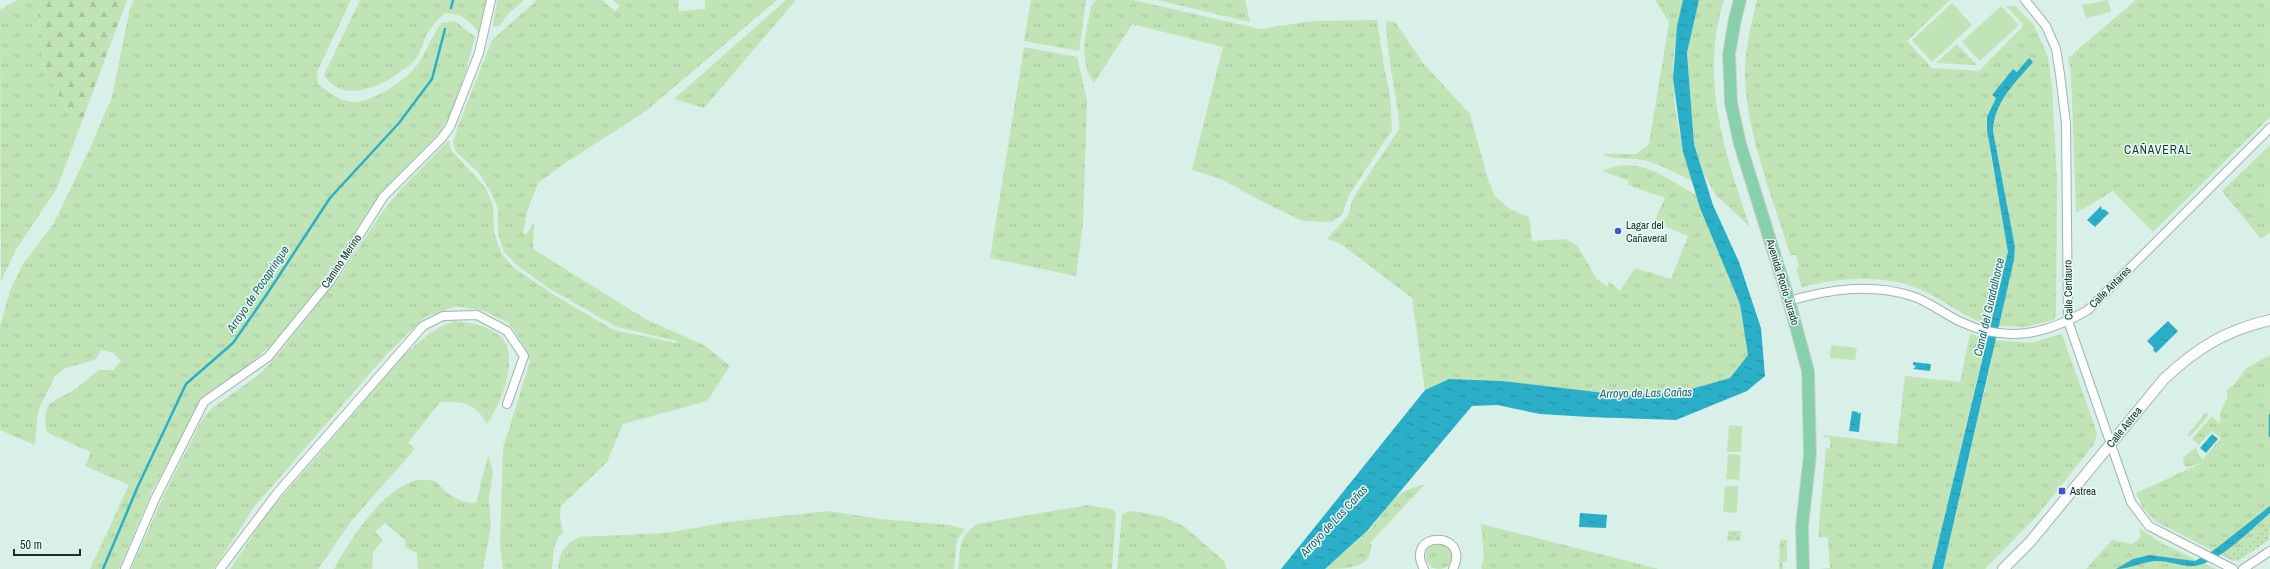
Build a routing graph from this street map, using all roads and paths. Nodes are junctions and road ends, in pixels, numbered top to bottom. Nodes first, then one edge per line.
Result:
1 (490, 0) edge
2 (1740, 0) edge
3 (2025, 0) edge
4 (2270, 128) edge
5 (1789, 301) junction
6 (2270, 320) edge
7 (2068, 321) junction
8 (507, 404) dead end
9 (2111, 443) junction
10 (2270, 551) edge
11 (2230, 568) edge
12 (125, 569) edge
13 (220, 569) edge
14 (1424, 569) edge
15 (1453, 569) edge
16 (1803, 569) edge
17 (2003, 569) edge
18 (2243, 569) edge

1 - 12 street, Camino Merino
2 - 5 main road, Avenida Rocío Jurado
3 - 7 street, Calle Centauro
4 - 7 street, Calle Antares
5 - 7 street, Calle Antares
5 - 16 main road, Avenida Rocío Jurado
6 - 9 street, Calle Astrea
7 - 9 street, Calle Centauro
8 - 13 street
9 - 11 street, Calle Centauro
9 - 17 street, Calle Astrea
10 - 18 street
14 - 15 street

